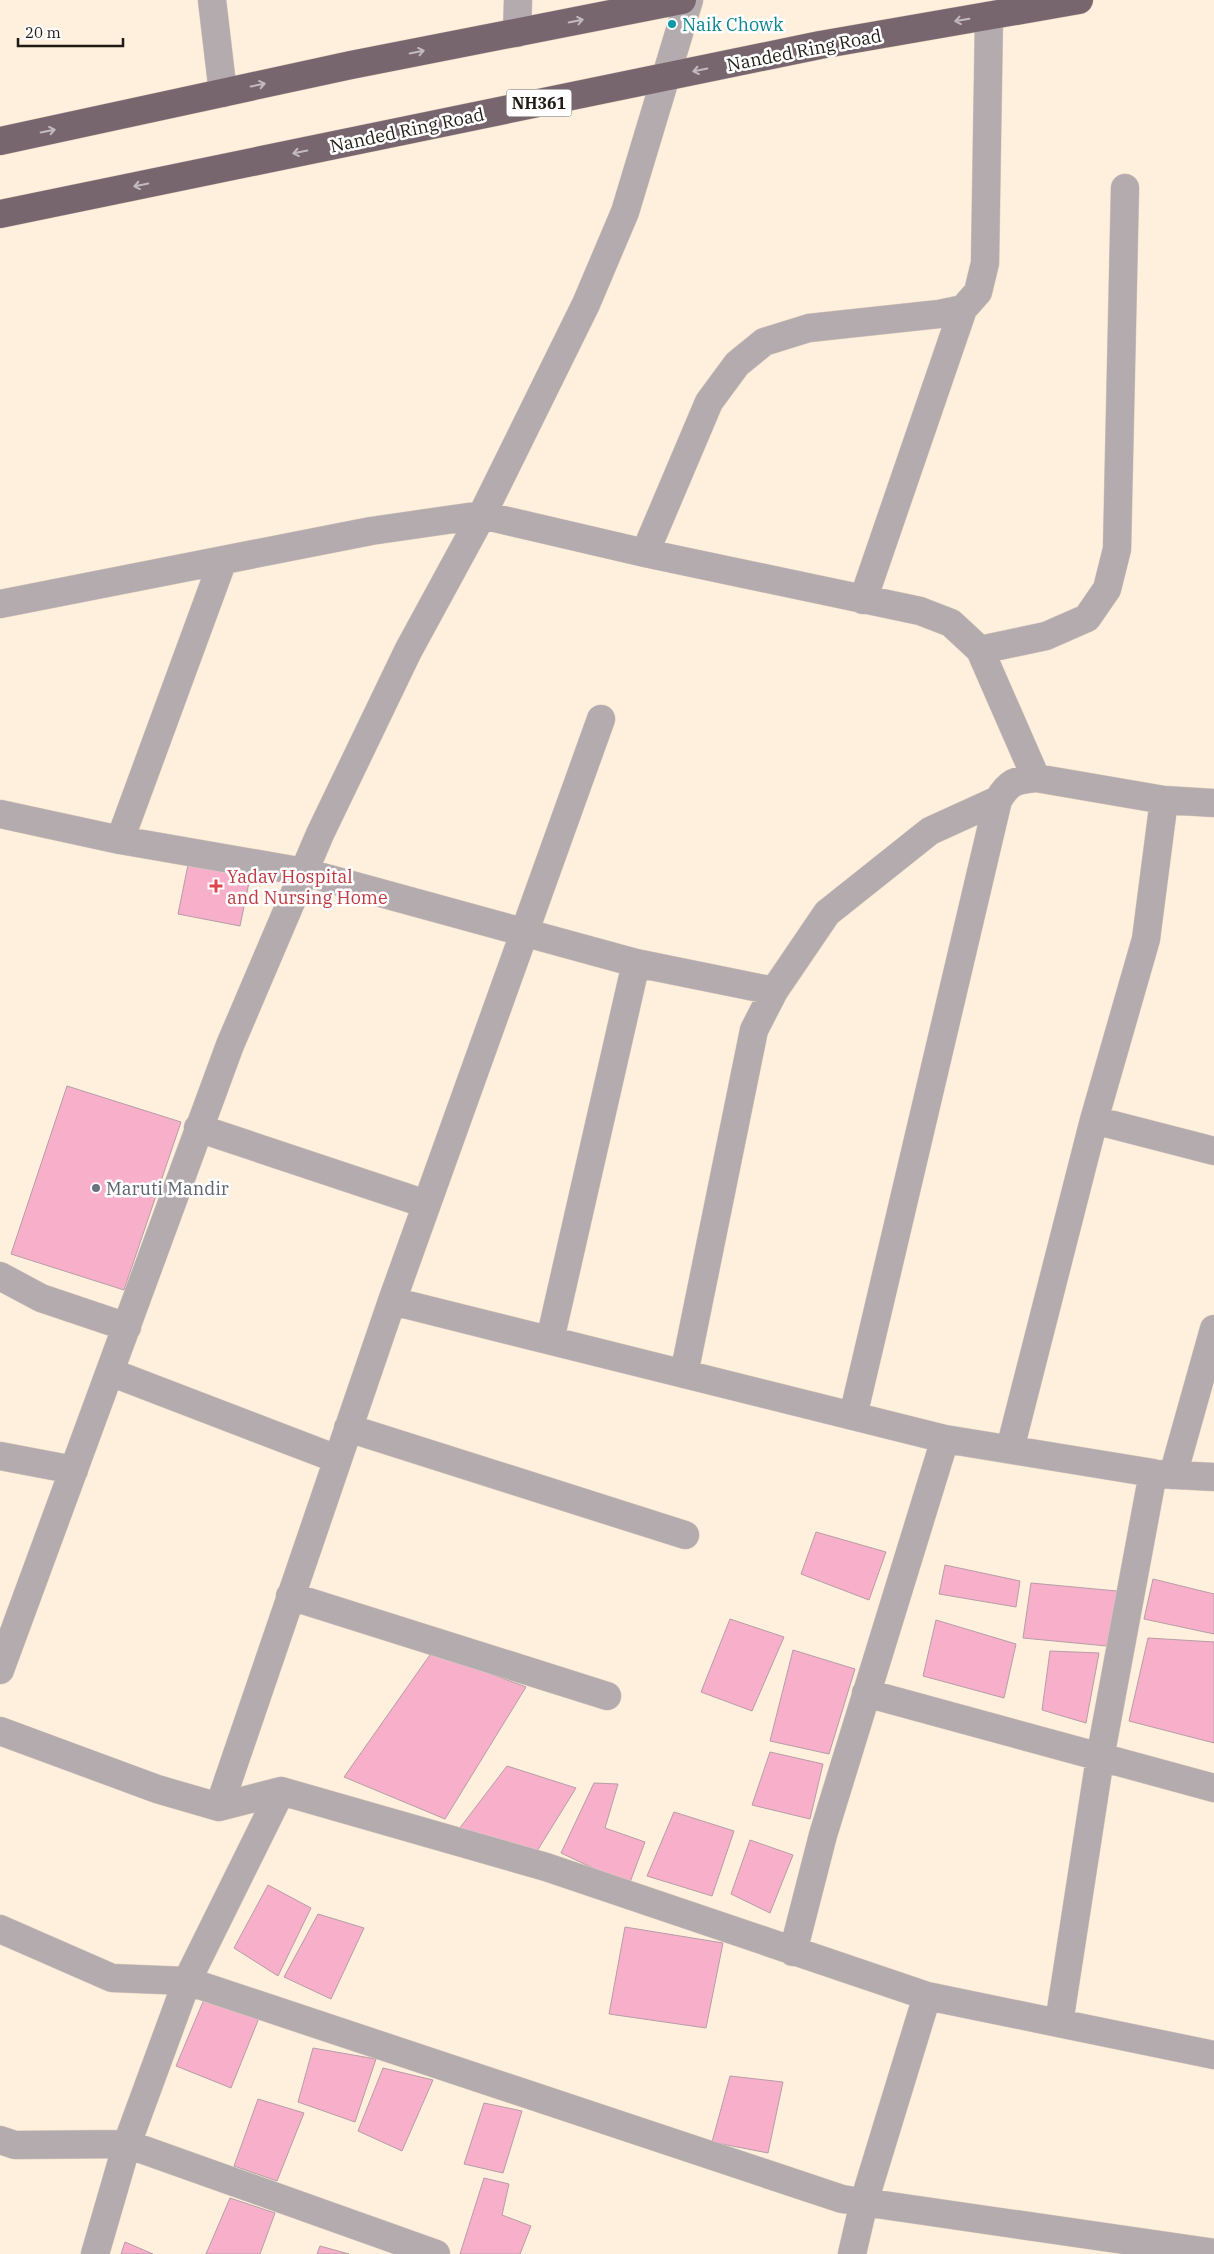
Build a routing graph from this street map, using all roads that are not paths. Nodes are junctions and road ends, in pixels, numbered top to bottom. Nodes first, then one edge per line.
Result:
1 (212, 0) edge
2 (518, 0) edge
3 (682, 0) edge
4 (690, 0) edge
5 (1079, 0) edge
6 (989, 16) junction
7 (517, 33) junction
8 (668, 76) junction
9 (223, 93) junction
10 (0, 141) edge
11 (1125, 188) dead end
12 (0, 214) edge
13 (963, 309) junction
14 (482, 516) junction
15 (645, 553) junction
16 (223, 560) junction
17 (863, 600) junction
18 (0, 604) edge
19 (980, 650) junction
20 (601, 719) dead end
21 (1036, 778) junction
22 (998, 800) junction
23 (1164, 800) junction
24 (1214, 802) edge
25 (0, 814) edge
26 (120, 840) junction
27 (304, 872) junction
28 (524, 933) junction
29 (636, 963) junction
30 (774, 991) junction
31 (1094, 1120) junction
32 (198, 1128) junction
33 (1214, 1151) edge
34 (426, 1204) junction
35 (0, 1276) edge
36 (392, 1301) junction
37 (126, 1327) junction
38 (1214, 1330) edge
39 (550, 1340) junction
40 (110, 1372) junction
41 (684, 1374) junction
42 (853, 1416) junction
43 (348, 1428) junction
44 (945, 1439) junction
45 (1010, 1449) junction
46 (0, 1456) edge
47 (337, 1459) junction
48 (74, 1470) junction
49 (1163, 1474) junction
50 (1214, 1477) edge
51 (685, 1535) dead end
52 (290, 1596) junction
53 (6, 1636) edge
54 (0, 1670) edge
55 (866, 1693) junction
56 (607, 1696) dead end
57 (0, 1731) edge
58 (1100, 1758) junction
59 (1214, 1788) edge
60 (281, 1791) junction
61 (218, 1807) junction
62 (0, 1929) edge
63 (793, 1952) junction
64 (187, 1981) junction
65 (927, 1996) junction
66 (1060, 2023) junction
67 (1214, 2055) edge
68 (0, 2140) edge
69 (127, 2144) junction
70 (864, 2202) junction
71 (1214, 2253) edge
72 (95, 2254) edge
73 (436, 2254) edge
74 (852, 2254) edge

1 - 9 street
2 - 7 street
7 -> 3 highway
4 - 8 street
5 - 6 highway, Nanded Ring Road / NH361
6 -> 8 highway, Nanded Ring Road / NH361
6 - 13 street
9 -> 7 highway
8 -> 12 highway, Nanded Ring Road / NH361
8 - 14 street
10 -> 9 highway
11 - 19 street
13 - 15 street
13 - 17 street
14 - 15 street
14 - 16 street
14 - 27 street
15 - 17 street
16 - 18 street
16 - 26 street
17 - 19 street
19 - 21 street
20 - 28 street
21 - 22 street
21 - 23 street
22 - 30 street
22 - 42 street
23 - 24 street
23 - 31 street
25 - 26 street
26 - 27 street
27 - 28 street
27 - 32 street
28 - 29 street
28 - 34 street
29 - 30 street
29 - 39 street
30 - 41 street
31 - 33 street
31 - 45 street
32 - 34 street
32 - 37 street
34 - 36 street
35 - 37 street
36 - 39 street
36 - 43 street
37 - 40 street
38 - 49 street
39 - 41 street
40 - 47 street
40 - 48 street
41 - 42 street
42 - 44 street
43 - 47 street
43 - 51 street
44 - 45 street
44 - 55 street
45 - 49 street
46 - 48 street
47 - 52 street
48 - 53 street
49 - 50 street
49 - 58 street
52 - 56 street
52 - 61 street
53 - 54 street
55 - 58 street
55 - 63 street
57 - 61 street
58 - 59 street
58 - 66 street
60 - 61 street
60 - 63 street
60 - 64 street
62 - 64 street
63 - 65 street
64 - 69 street
64 - 70 street
65 - 66 street
65 - 70 street
66 - 67 street
68 - 69 street
69 - 72 street
69 - 73 street
70 - 71 street
70 - 74 street

